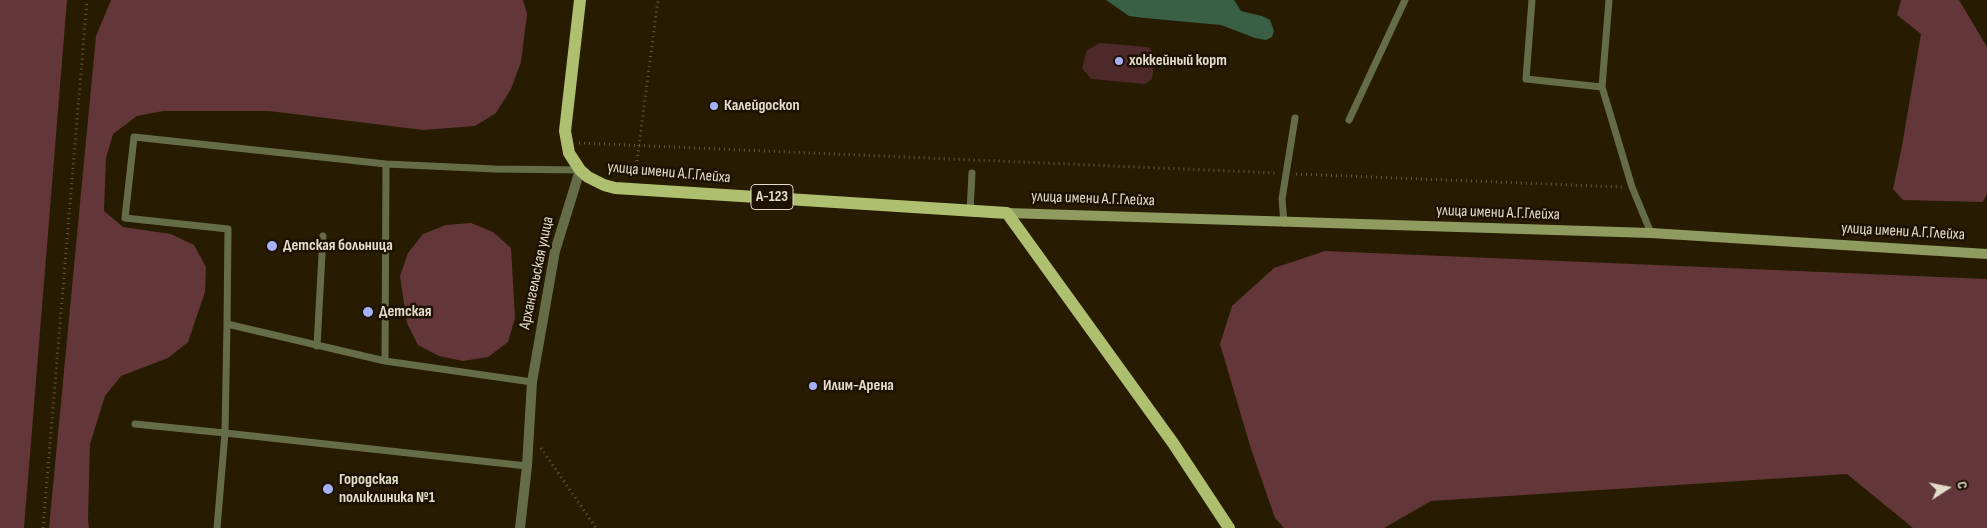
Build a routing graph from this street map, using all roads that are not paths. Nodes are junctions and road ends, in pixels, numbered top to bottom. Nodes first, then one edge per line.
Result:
1 (580, 0) edge
2 (1405, 0) edge
3 (1532, 0) edge
4 (1609, 0) edge
5 (1602, 87) junction
6 (1295, 118) dead end
7 (1349, 120) dead end
8 (386, 164) junction
9 (580, 170) junction
10 (972, 173) dead end
11 (970, 211) junction
12 (1007, 213) junction
13 (1284, 223) junction
14 (1651, 233) junction
15 (322, 236) dead end
16 (1987, 254) edge
17 (227, 324) junction
18 (317, 346) junction
19 (385, 361) junction
20 (532, 382) junction
21 (135, 424) dead end
22 (225, 432) junction
23 (527, 466) junction
24 (217, 528) edge
25 (520, 528) edge
26 (1230, 528) edge

1 - 9 main road, А-123
2 - 7 lane
3 - 5 lane
4 - 5 lane
5 - 14 lane
6 - 13 lane
8 - 9 lane
8 - 17 lane
8 - 19 lane
9 - 11 main road, улица имени А.Г.Глейха / А-123
9 - 20 street, Архангельская улица
10 - 11 lane
11 - 12 main road, улица имени А.Г.Глейха
12 - 13 street, улица имени А.Г.Глейха
12 - 26 main road
13 - 14 street, улица имени А.Г.Глейха
14 - 16 street, улица имени А.Г.Глейха
15 - 18 lane
17 - 18 lane
17 - 22 lane
18 - 19 lane
19 - 20 lane
20 - 23 street, Архангельская улица
21 - 22 lane
22 - 23 lane
22 - 24 lane
23 - 25 street, Архангельская улица

